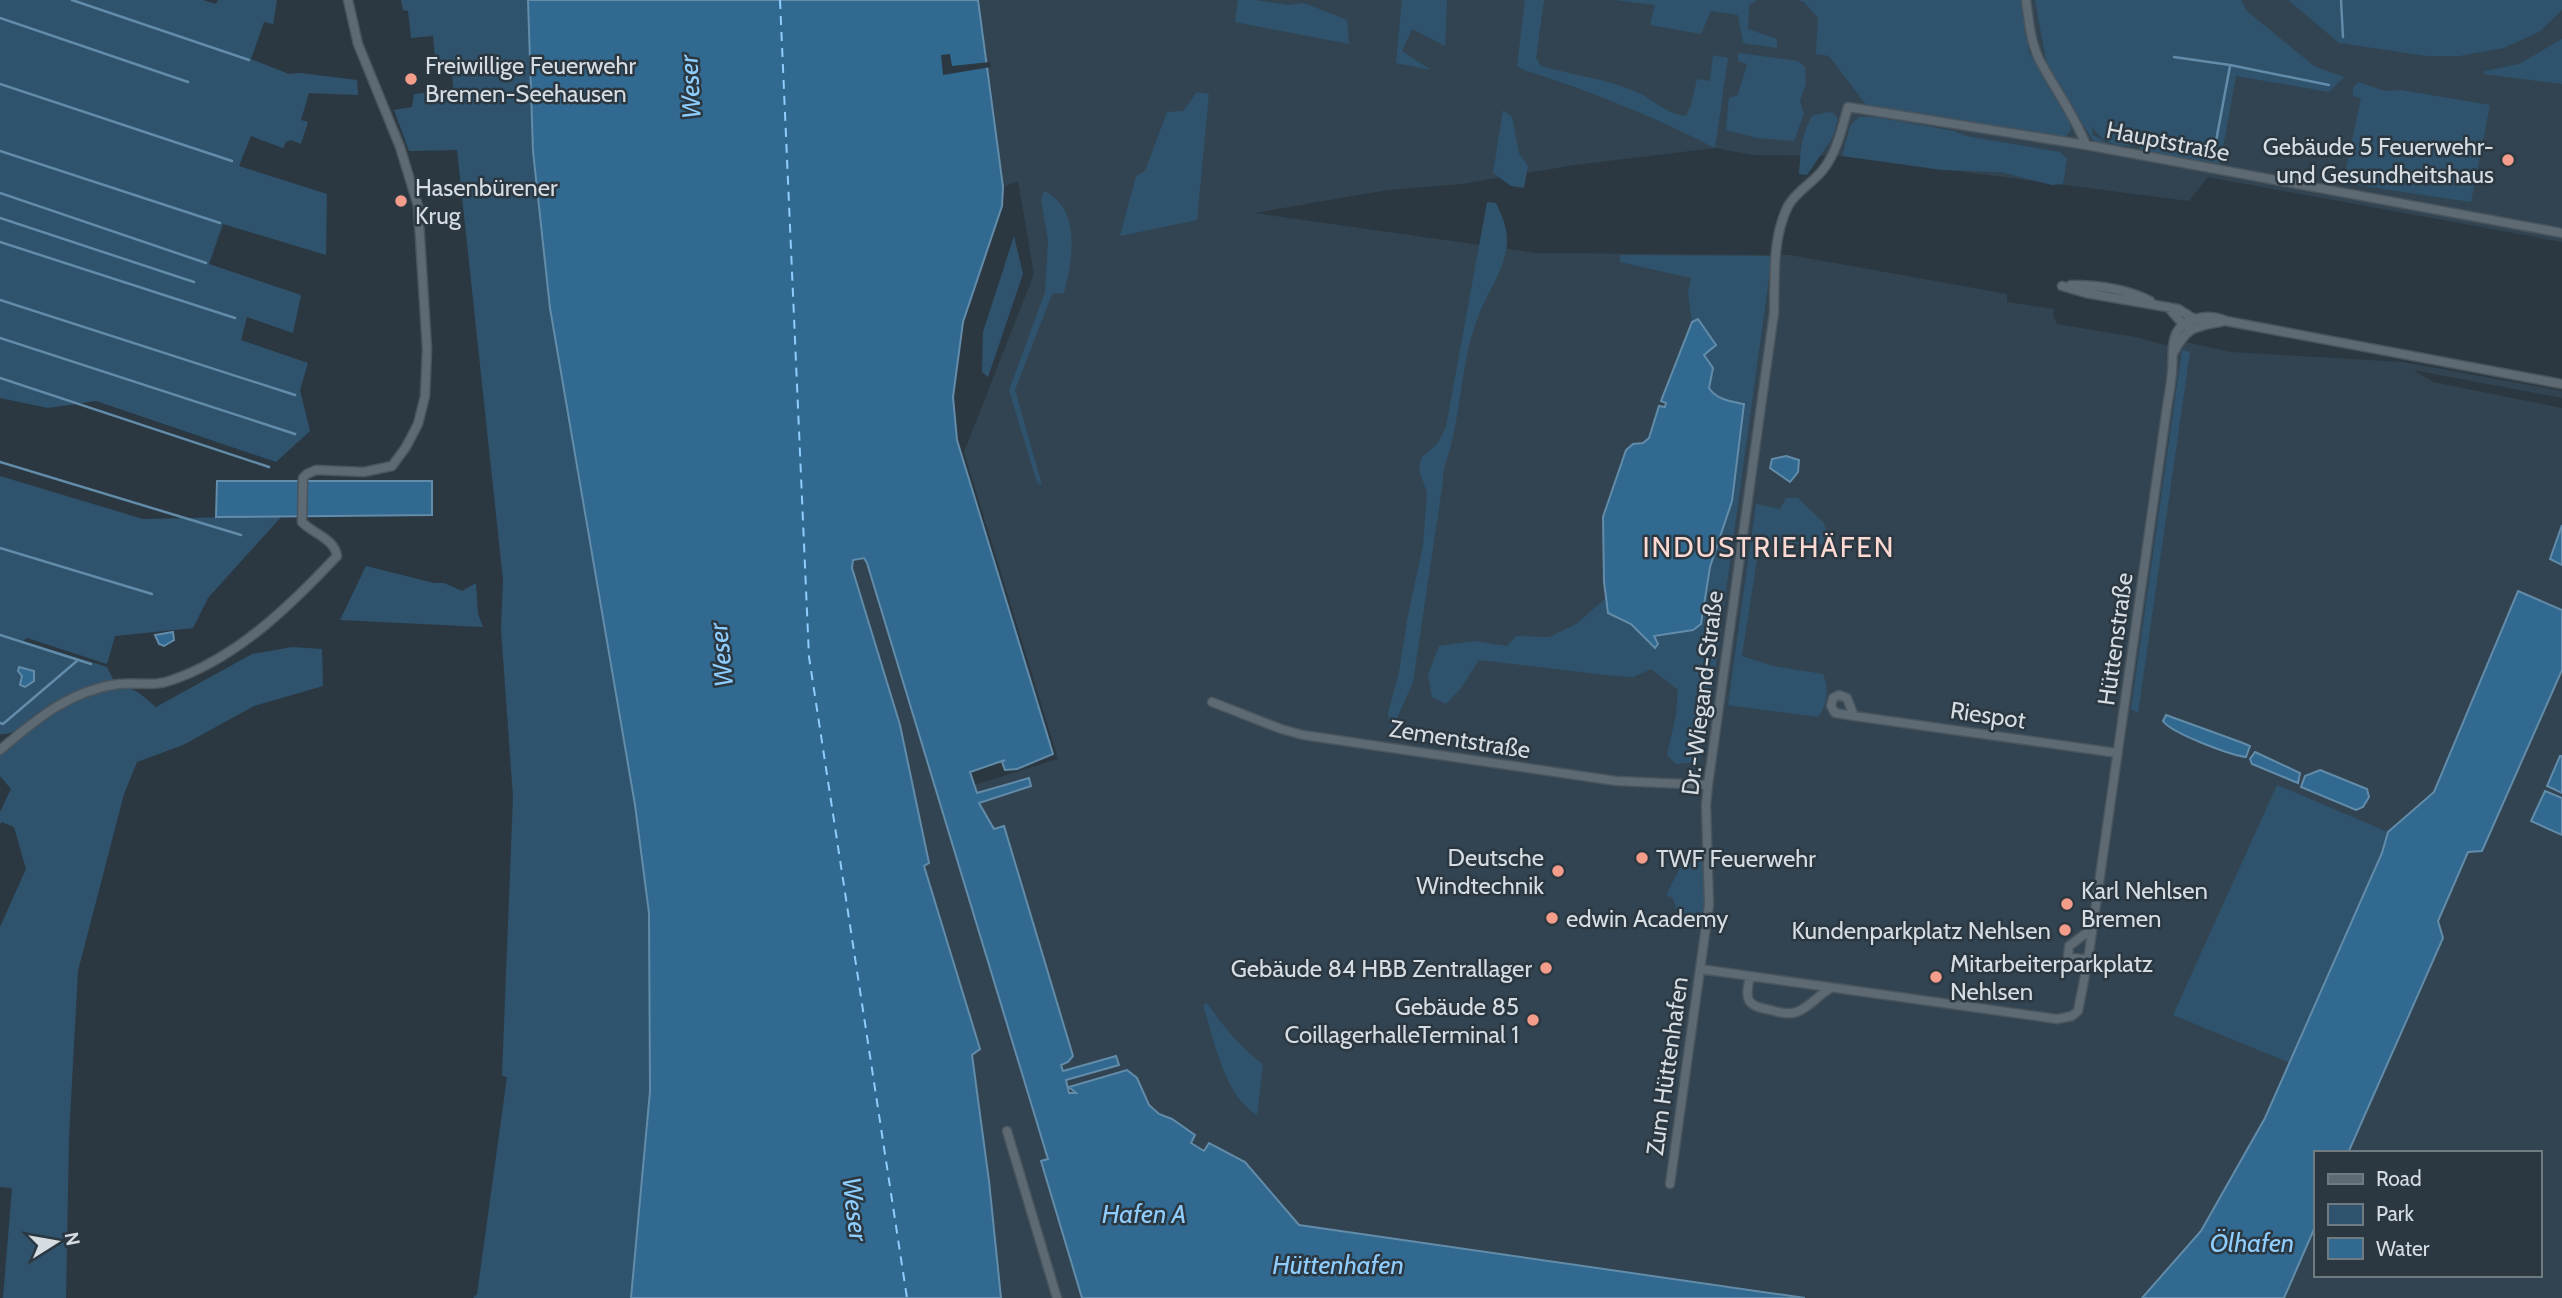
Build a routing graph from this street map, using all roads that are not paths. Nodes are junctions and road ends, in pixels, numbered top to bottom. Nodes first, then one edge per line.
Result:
1 (348, 0) edge
2 (2026, 0) edge
3 (2086, 145) junction
4 (1797, 194) joint
5 (2562, 233) edge
6 (2062, 286) dead end
7 (2190, 324) junction
8 (2562, 384) edge
9 (1212, 702) dead end
10 (1854, 716) dead end
11 (0, 737) edge
12 (10, 741) junction
13 (0, 750) edge
14 (2118, 753) junction
15 (1708, 785) junction
16 (2092, 928) junction
17 (1702, 953) joint
18 (2088, 960) junction
19 (1700, 969) junction
20 (1750, 976) junction
21 (1832, 987) junction
22 (1007, 1131) dead end
23 (1670, 1184) dead end
24 (1057, 1298) edge

1 - 12 street
2 - 3 street
3 - 4 street, Hauptstraße
3 - 5 street, Hauptstraße
4 - 15 street, Dr.-Wiegand-Straße
6 - 7 street
7 - 8 street
7 - 14 street, Hüttenstraße
9 - 15 street, Zementstraße
10 - 14 street, Riespot
11 - 12 street
12 - 13 street
14 - 16 street, Hüttenstraße
15 - 17 street, Dr.-Wiegand-Straße
16 - 18 street, Hüttenstraße
16 - 18 street
17 - 19 street, Zum Hüttenhafen
18 - 21 street, Hüttenstraße
19 - 20 street, Hüttenstraße
19 - 23 street, Zum Hüttenhafen
20 - 21 street, Hüttenstraße
20 - 21 street
22 - 24 street

